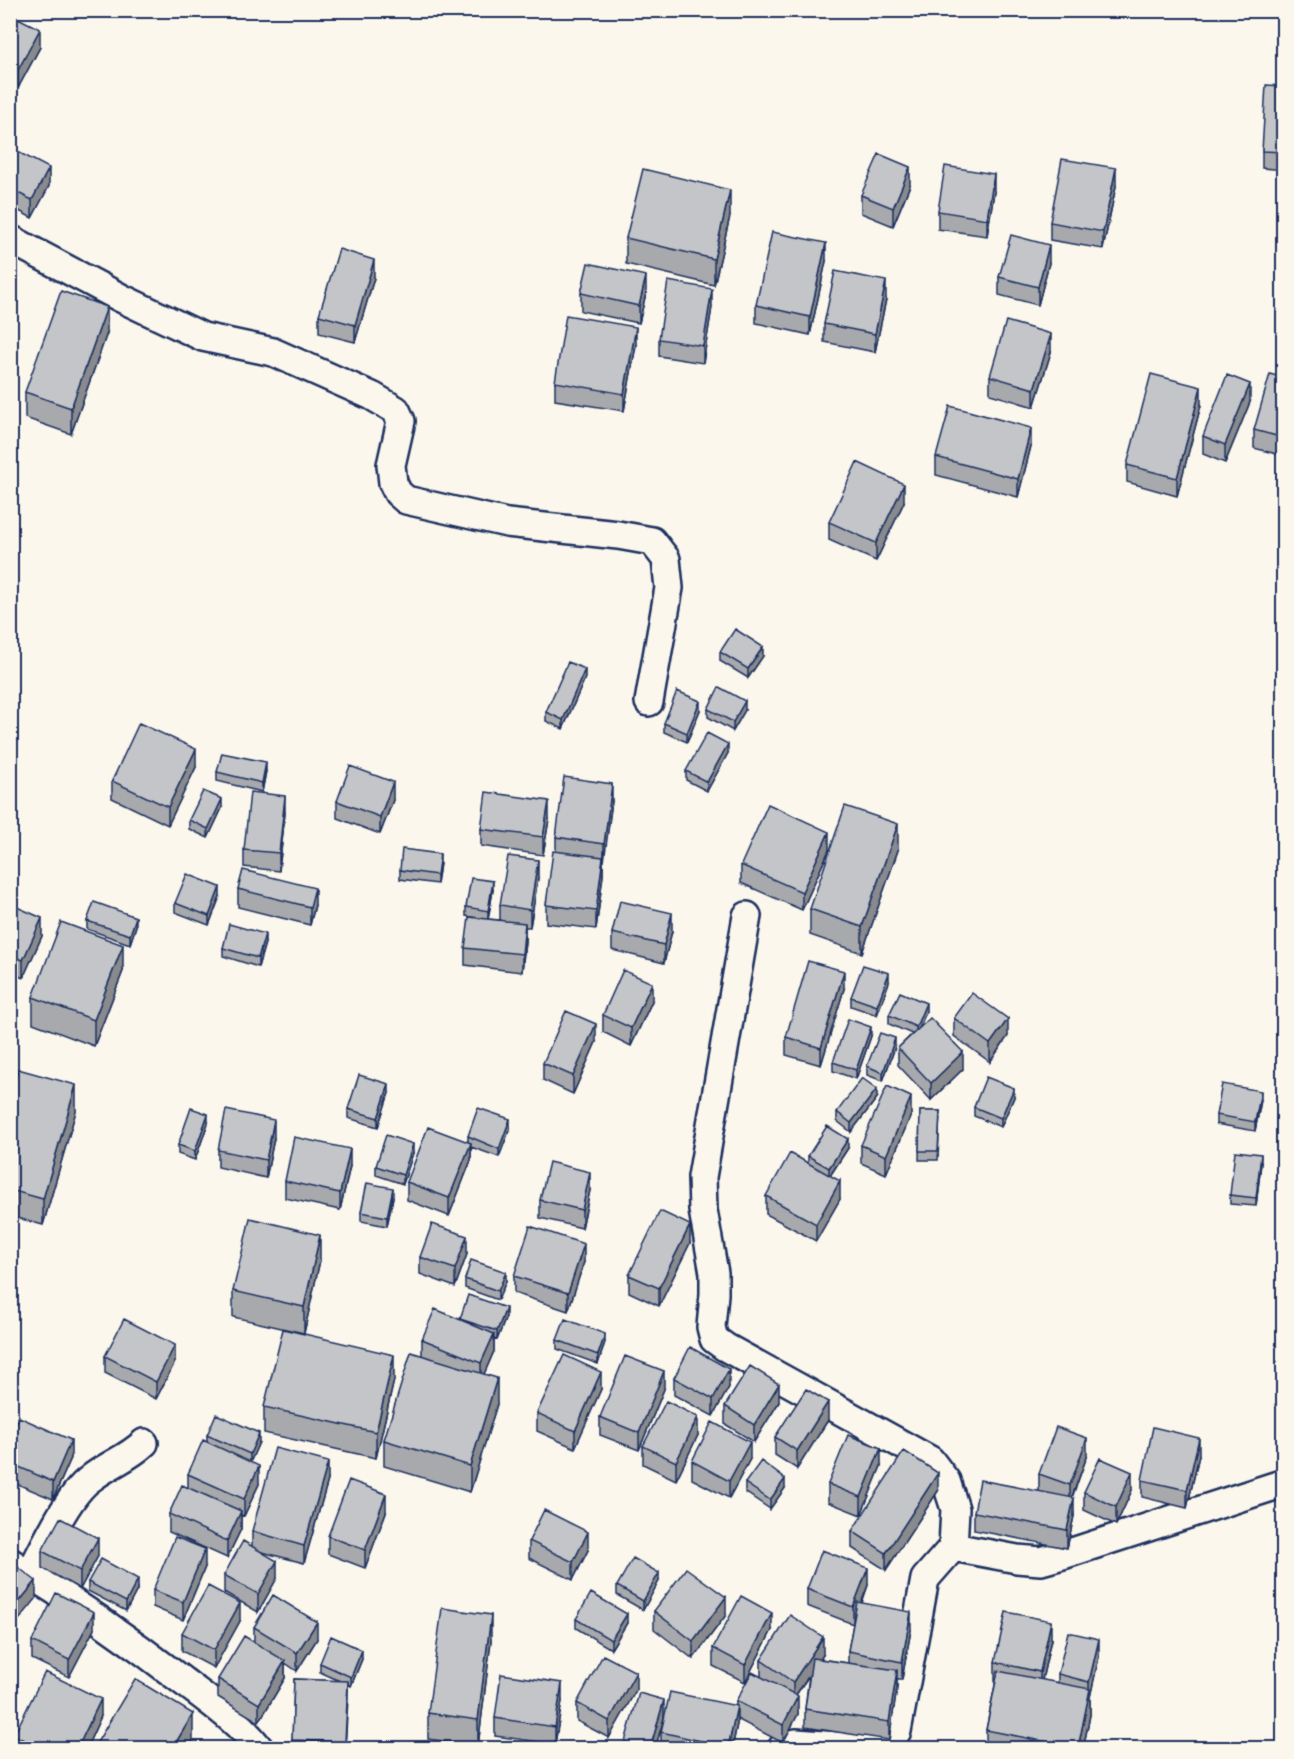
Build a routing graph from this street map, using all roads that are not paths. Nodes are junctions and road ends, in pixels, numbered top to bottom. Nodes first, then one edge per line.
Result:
1 (10, 239) edge
2 (649, 702) dead end
3 (747, 916) dead end
4 (144, 1443) dead end
5 (1284, 1483) edge
6 (953, 1547) junction
7 (20, 1568) edge
8 (259, 1749) edge
9 (782, 1749) edge
10 (865, 1749) edge
11 (878, 1749) edge

1 - 2 street
3 - 6 street
4 - 7 street
5 - 6 street
6 - 11 street
7 - 8 street
9 - 10 street

